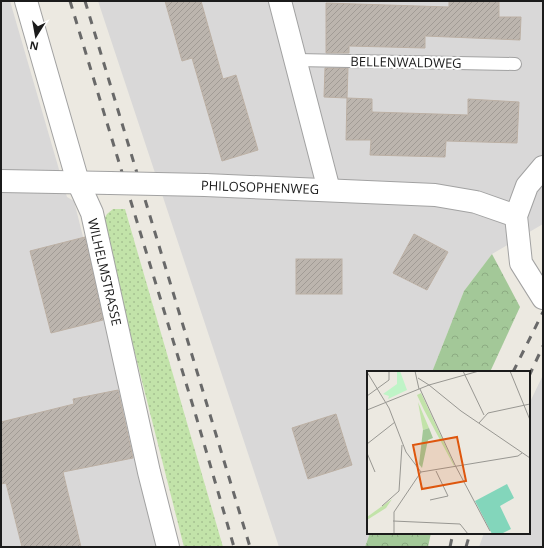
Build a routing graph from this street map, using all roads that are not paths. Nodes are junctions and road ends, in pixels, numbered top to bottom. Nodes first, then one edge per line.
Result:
1 (26, 1) edge
2 (280, 1) edge
3 (296, 60) junction
4 (515, 64) dead end
5 (543, 167) edge
6 (1, 181) edge
7 (78, 182) junction
8 (329, 190) junction
9 (516, 216) junction
10 (543, 298) edge
11 (168, 547) edge

1 - 7 street, WILHELMSTRASSE
2 - 3 street
3 - 4 lane, BELLENWALDWEG
3 - 8 street
5 - 9 street
6 - 7 street, PHILOSOPHENWEG
7 - 8 street, PHILOSOPHENWEG, bridge
7 - 11 street, WILHELMSTRASSE
8 - 9 street, PHILOSOPHENWEG
9 - 10 street

